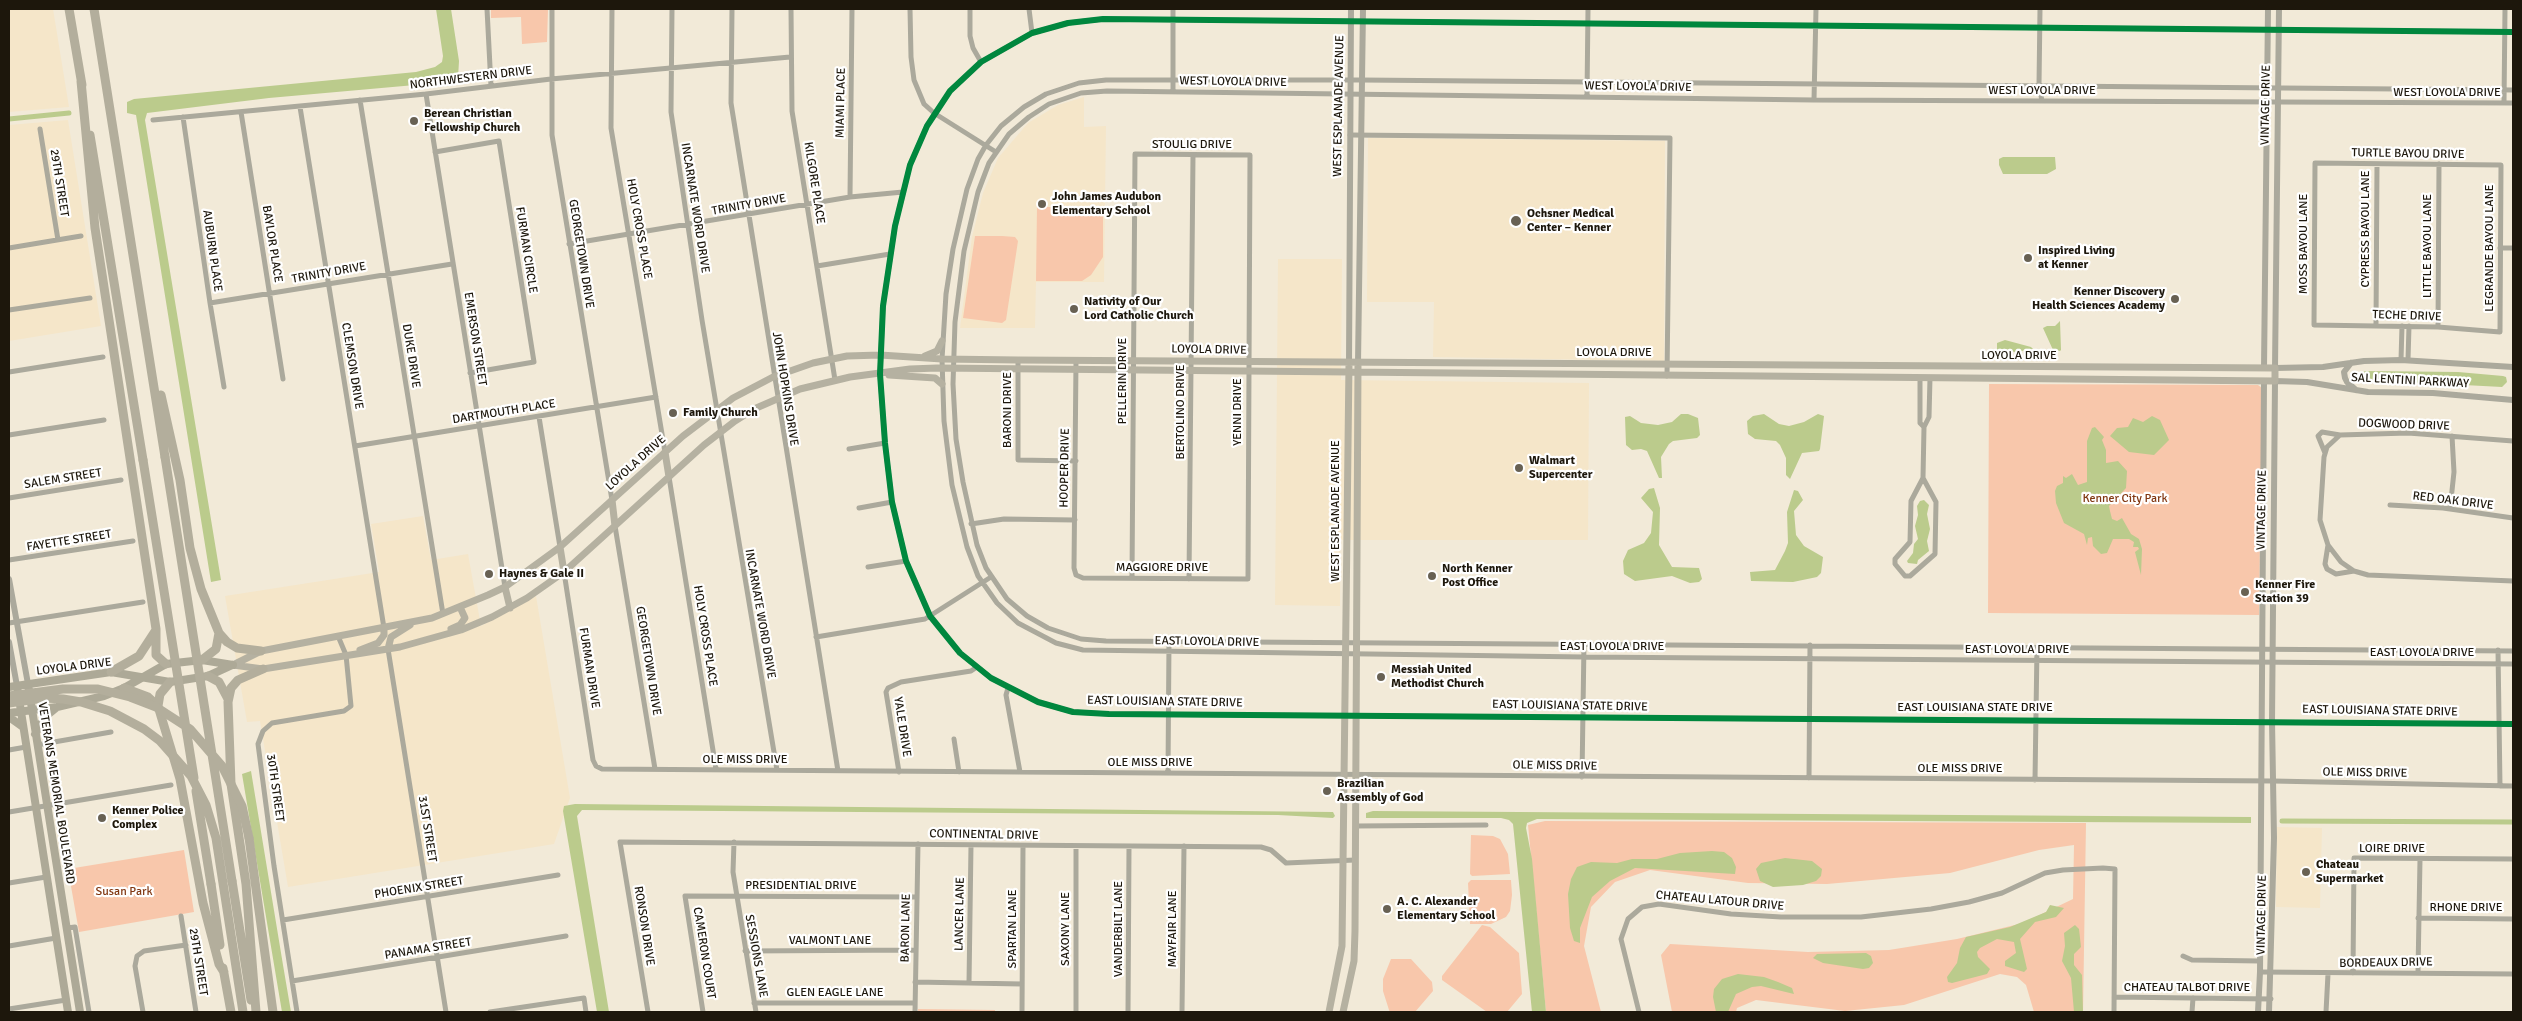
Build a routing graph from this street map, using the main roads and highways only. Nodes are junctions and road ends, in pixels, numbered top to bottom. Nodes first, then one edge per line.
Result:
1 (69, 9) edge
2 (94, 9) edge
3 (81, 81) junction
4 (148, 341) junction
5 (942, 341) road end
6 (919, 358) junction
7 (1327, 363) junction
8 (1349, 363) junction
9 (1358, 363) junction
10 (1577, 364) junction
11 (1747, 365) junction
12 (1838, 366) junction
13 (1872, 366) junction
14 (1967, 367) junction
15 (2044, 367) junction
16 (2141, 368) junction
17 (2264, 368) junction
18 (2275, 368) joint
19 (1327, 373) junction
20 (1349, 373) junction
21 (880, 374) junction
22 (1358, 374) junction
23 (1577, 376) junction
24 (1747, 377) junction
25 (1838, 378) junction
26 (1872, 378) junction
27 (1967, 379) junction
28 (2044, 379) junction
29 (2140, 380) junction
30 (2264, 381) junction
31 (2275, 381) joint
32 (942, 384) road end
33 (1348, 446) junction
34 (1358, 446) junction
35 (665, 452) junction
36 (669, 477) junction
37 (1347, 497) junction
38 (1358, 498) junction
39 (612, 500) junction
40 (615, 526) junction
41 (560, 547) junction
42 (1347, 549) junction
43 (1358, 549) junction
44 (564, 572) junction
45 (505, 587) junction
46 (1347, 604) junction
47 (1358, 604) junction
48 (460, 607) junction
49 (510, 608) junction
50 (412, 623) junction
51 (384, 628) junction
52 (156, 629) junction
53 (219, 632) junction
54 (438, 637) junction
55 (388, 649) junction
56 (261, 651) junction
57 (354, 654) junction
58 (202, 660) junction
59 (166, 664) junction
60 (233, 665) junction
61 (263, 669) junction
62 (111, 672) junction
63 (208, 676) junction
64 (143, 677) junction
65 (170, 682) junction
66 (28, 684) junction
67 (13, 686) edge
68 (124, 688) junction
69 (9, 696) edge
70 (228, 702) junction
71 (9, 703) edge
72 (158, 706) junction
73 (57, 707) junction
74 (32, 710) junction
75 (20, 711) junction
76 (9, 713) edge
77 (9, 717) edge
78 (23, 727) junction
79 (35, 734) junction
80 (38, 826) junction
81 (56, 862) junction
82 (1355, 884) junction
83 (1342, 890) junction
84 (50, 904) junction
85 (1342, 926) junction
86 (67, 928) junction
87 (1355, 936) junction
88 (59, 955) junction
89 (224, 972) junction
90 (77, 996) junction
91 (68, 1012) edge
92 (80, 1012) edge
93 (230, 1012) edge
94 (243, 1012) edge
95 (255, 1012) edge
96 (272, 1012) edge
97 (1329, 1012) edge
98 (1343, 1012) edge

1 - 3 highway
2 - 4 highway
3 - 52 highway
3 - 89 highway, bridge
4 - 53 highway
4 - 95 highway, bridge
5 - 6 main road
6 - 7 main road, LOYOLA DRIVE
6 - 35 main road, LOYOLA DRIVE
7 - 8 main road, LOYOLA DRIVE
7 - 19 main road
8 - 9 main road, LOYOLA DRIVE
8 - 20 main road, WEST ESPLANADE AVENUE
9 - 10 main road, LOYOLA DRIVE
9 - 22 main road, WEST ESPLANADE AVENUE
10 - 11 main road, LOYOLA DRIVE
10 - 23 main road
11 - 12 main road, LOYOLA DRIVE
11 - 24 main road
12 - 13 main road, LOYOLA DRIVE
12 - 25 main road
13 - 14 main road, LOYOLA DRIVE
13 - 26 main road
14 - 15 main road, LOYOLA DRIVE
14 - 27 main road
15 - 16 main road, LOYOLA DRIVE
15 - 28 main road
16 - 17 main road, LOYOLA DRIVE
16 - 29 main road
17 - 18 main road, LOYOLA DRIVE
17 - 30 main road, VINTAGE DRIVE
18 - 31 main road, VINTAGE DRIVE
19 - 20 main road, LOYOLA DRIVE
19 - 21 main road, LOYOLA DRIVE
20 - 22 main road, LOYOLA DRIVE
20 - 33 main road, WEST ESPLANADE AVENUE
21 - 32 main road
21 - 36 main road, LOYOLA DRIVE
22 - 23 main road, LOYOLA DRIVE
22 - 34 main road, WEST ESPLANADE AVENUE
23 - 24 main road, LOYOLA DRIVE
24 - 25 main road, LOYOLA DRIVE
25 - 26 main road, LOYOLA DRIVE
26 - 27 main road, LOYOLA DRIVE
27 - 28 main road, LOYOLA DRIVE
28 - 29 main road, LOYOLA DRIVE
29 - 30 main road, LOYOLA DRIVE
30 - 31 main road, LOYOLA DRIVE
33 - 34 main road
33 - 37 main road, WEST ESPLANADE AVENUE
34 - 38 main road, WEST ESPLANADE AVENUE
35 - 36 main road
35 - 39 main road, LOYOLA DRIVE
36 - 40 main road, LOYOLA DRIVE
37 - 38 main road
37 - 42 main road, WEST ESPLANADE AVENUE
38 - 43 main road, WEST ESPLANADE AVENUE
39 - 40 main road
39 - 41 main road, LOYOLA DRIVE
40 - 44 main road, LOYOLA DRIVE
41 - 44 main road
41 - 45 main road, LOYOLA DRIVE
42 - 43 main road
42 - 46 main road, WEST ESPLANADE AVENUE
43 - 47 main road, WEST ESPLANADE AVENUE
44 - 49 main road, LOYOLA DRIVE
45 - 48 main road, LOYOLA DRIVE
45 - 49 main road
46 - 47 main road
46 - 83 main road, WEST ESPLANADE AVENUE
47 - 82 main road, WEST ESPLANADE AVENUE
48 - 50 main road, LOYOLA DRIVE
48 - 54 main road
49 - 54 main road, LOYOLA DRIVE
50 - 51 main road, LOYOLA DRIVE
50 - 55 main road
51 - 56 main road, LOYOLA DRIVE
51 - 57 main road
52 - 59 highway
52 - 62 highway
53 - 56 highway
53 - 58 highway
54 - 55 main road, LOYOLA DRIVE
55 - 57 main road, LOYOLA DRIVE
56 - 60 main road, LOYOLA DRIVE
57 - 61 main road, LOYOLA DRIVE
58 - 59 main road, LOYOLA DRIVE
58 - 60 main road, LOYOLA DRIVE
59 - 64 main road, LOYOLA DRIVE
60 - 61 main road, LOYOLA DRIVE
60 - 63 main road, LOYOLA DRIVE
61 - 70 highway
62 - 64 main road, LOYOLA DRIVE
62 - 66 main road, LOYOLA DRIVE
63 - 65 main road, LOYOLA DRIVE
63 - 70 highway
64 - 65 main road, LOYOLA DRIVE
64 - 68 main road, LOYOLA DRIVE
65 - 72 highway
66 - 67 main road, LOYOLA DRIVE
66 - 74 main road, VETERANS MEMORIAL BOULEVARD
67 - 75 main road, VETERANS MEMORIAL BOULEVARD
68 - 72 highway
68 - 73 main road, LOYOLA DRIVE
69 - 96 highway, bridge
70 - 95 highway
71 - 94 highway, bridge
72 - 89 highway
73 - 74 main road, LOYOLA DRIVE
73 - 79 main road
74 - 75 main road, LOYOLA DRIVE
74 - 79 main road, VETERANS MEMORIAL BOULEVARD
75 - 76 main road, LOYOLA DRIVE
75 - 78 main road, VETERANS MEMORIAL BOULEVARD
77 - 78 main road
78 - 80 main road, VETERANS MEMORIAL BOULEVARD
79 - 81 main road, VETERANS MEMORIAL BOULEVARD
80 - 81 main road
80 - 84 main road, VETERANS MEMORIAL BOULEVARD
81 - 86 main road, VETERANS MEMORIAL BOULEVARD
82 - 83 main road
82 - 87 main road, WEST ESPLANADE AVENUE
83 - 85 main road, WEST ESPLANADE AVENUE
84 - 86 main road
84 - 88 main road, VETERANS MEMORIAL BOULEVARD
85 - 87 main road
85 - 97 main road, WEST ESPLANADE AVENUE
86 - 90 main road, VETERANS MEMORIAL BOULEVARD
87 - 98 main road, WEST ESPLANADE AVENUE
88 - 90 main road
88 - 91 main road, VETERANS MEMORIAL BOULEVARD
89 - 93 highway
90 - 92 main road, VETERANS MEMORIAL BOULEVARD

